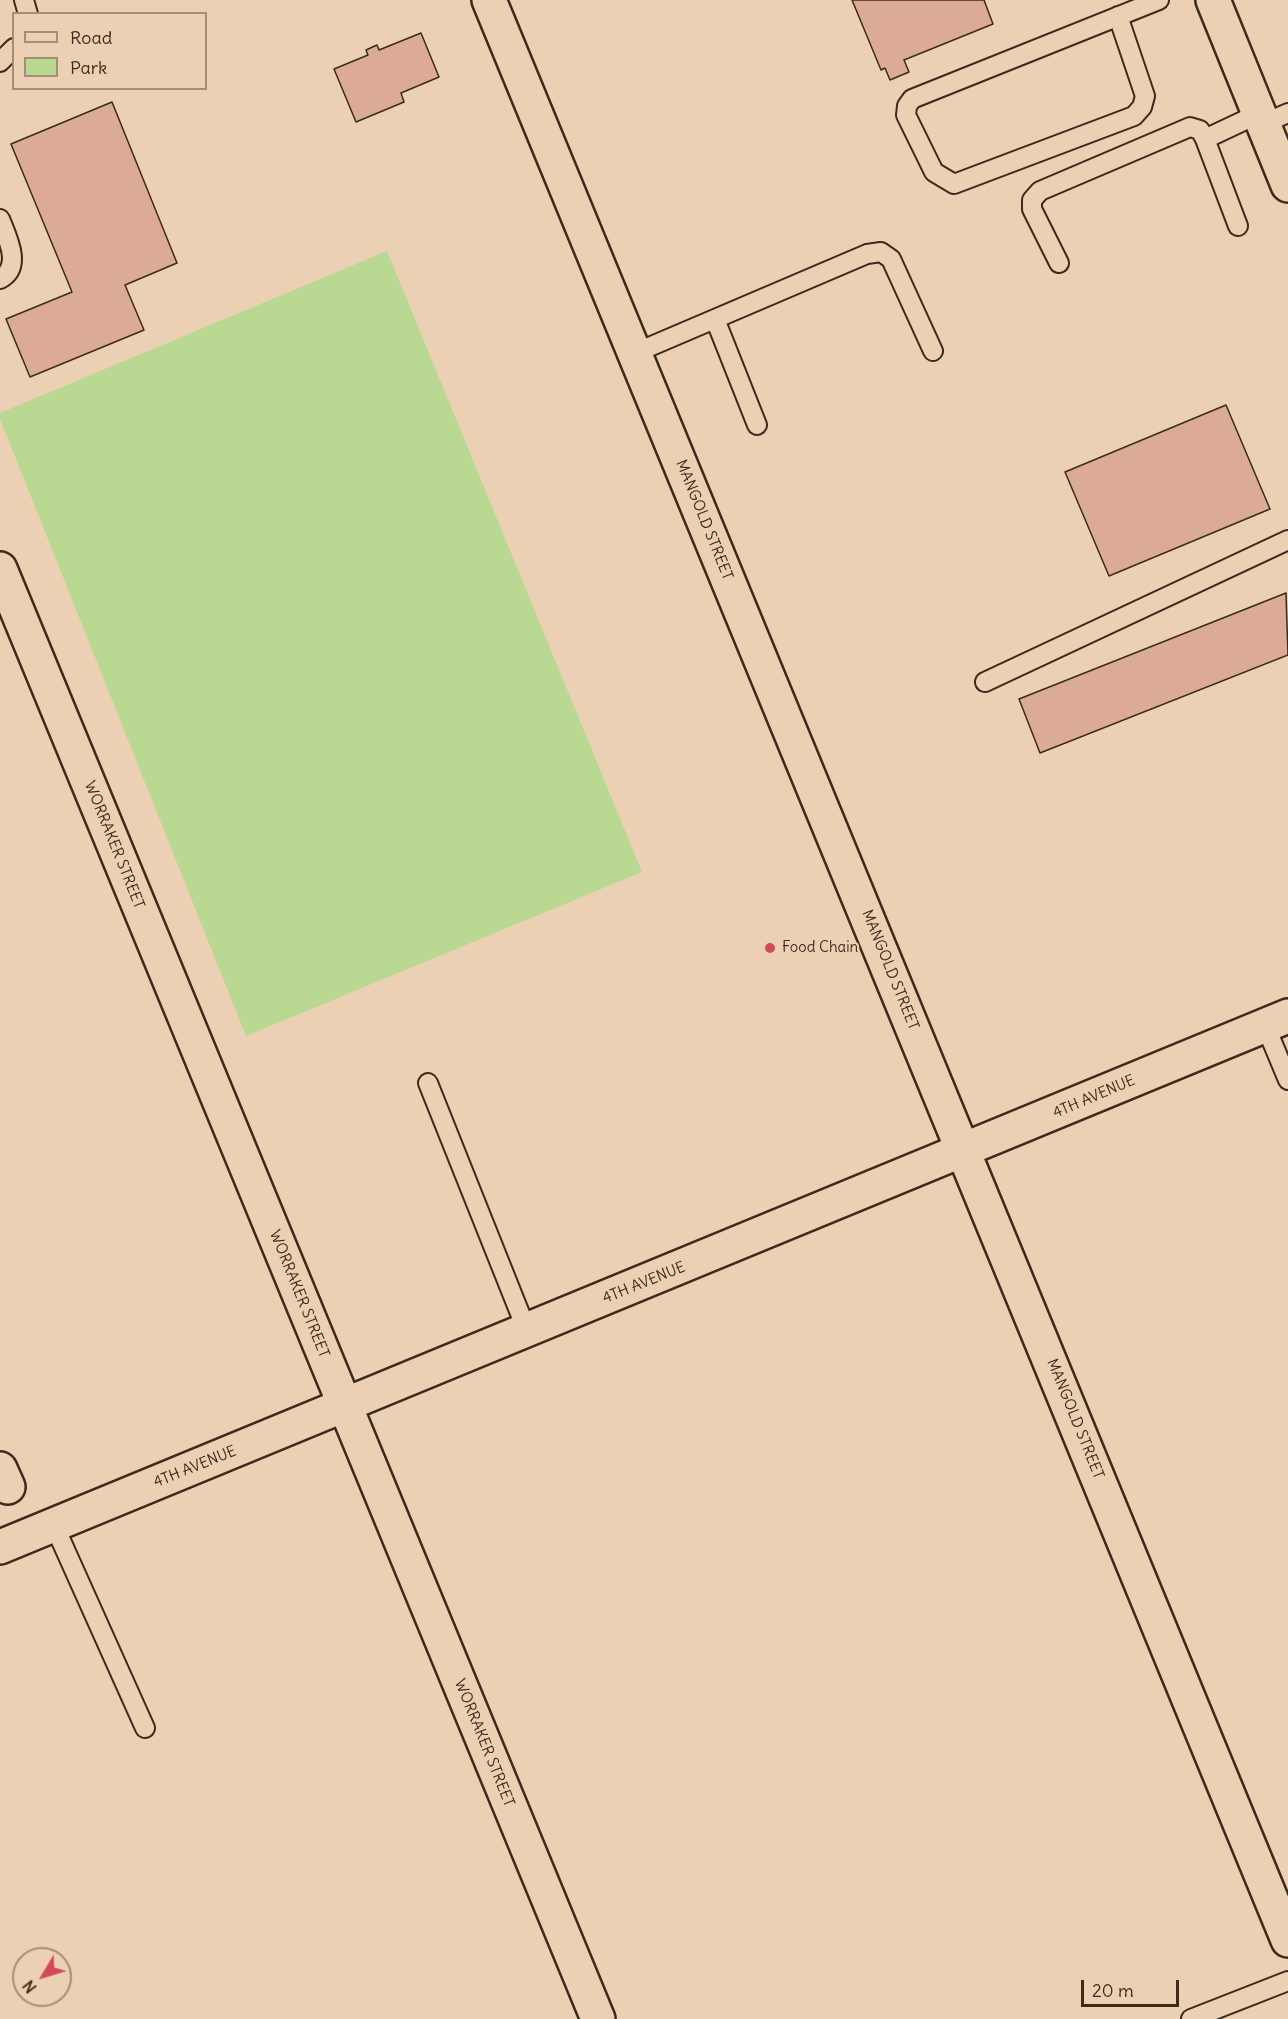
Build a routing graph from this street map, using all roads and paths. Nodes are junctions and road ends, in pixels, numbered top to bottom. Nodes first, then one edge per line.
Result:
1 (489, 0) edge
2 (1159, 0) edge
3 (1213, 0) edge
4 (1118, 16) junction
5 (12, 50) edge
6 (0, 62) edge
7 (1270, 117) edge
8 (1205, 139) junction
9 (1287, 180) edge
10 (0, 219) edge
11 (1238, 226) dead end
12 (1059, 263) dead end
13 (0, 279) edge
14 (715, 319) junction
15 (933, 351) dead end
16 (635, 353) junction
17 (757, 425) dead end
18 (1288, 540) edge
19 (0, 569) edge
20 (985, 682) dead end
21 (1276, 1021) edge
22 (1288, 1080) edge
23 (428, 1083) dead end
24 (965, 1151) junction
25 (527, 1331) junction
26 (345, 1405) junction
27 (54, 1525) junction
28 (0, 1547) edge
29 (146, 1728) dead end
30 (1288, 1940) edge
31 (1288, 1981) edge
32 (598, 2019) edge
33 (1191, 2019) edge

1 - 16 street, MANGOLD STREET
2 - 4 lane
3 - 7 street
4 - 4 lane
5 - 6 lane
7 - 8 lane
7 - 9 street
8 - 11 lane
8 - 12 lane
10 - 13 lane
14 - 15 lane
14 - 16 lane
14 - 17 lane
16 - 24 street, MANGOLD STREET
18 - 20 lane
19 - 26 street, WORRAKER STREET
21 - 22 lane
21 - 24 street, 4TH AVENUE
23 - 25 lane
24 - 25 street, 4TH AVENUE
24 - 30 street, MANGOLD STREET
25 - 26 street, 4TH AVENUE
26 - 27 street, 4TH AVENUE
26 - 32 street, WORRAKER STREET
27 - 28 street, 4TH AVENUE
27 - 29 lane
31 - 33 lane

